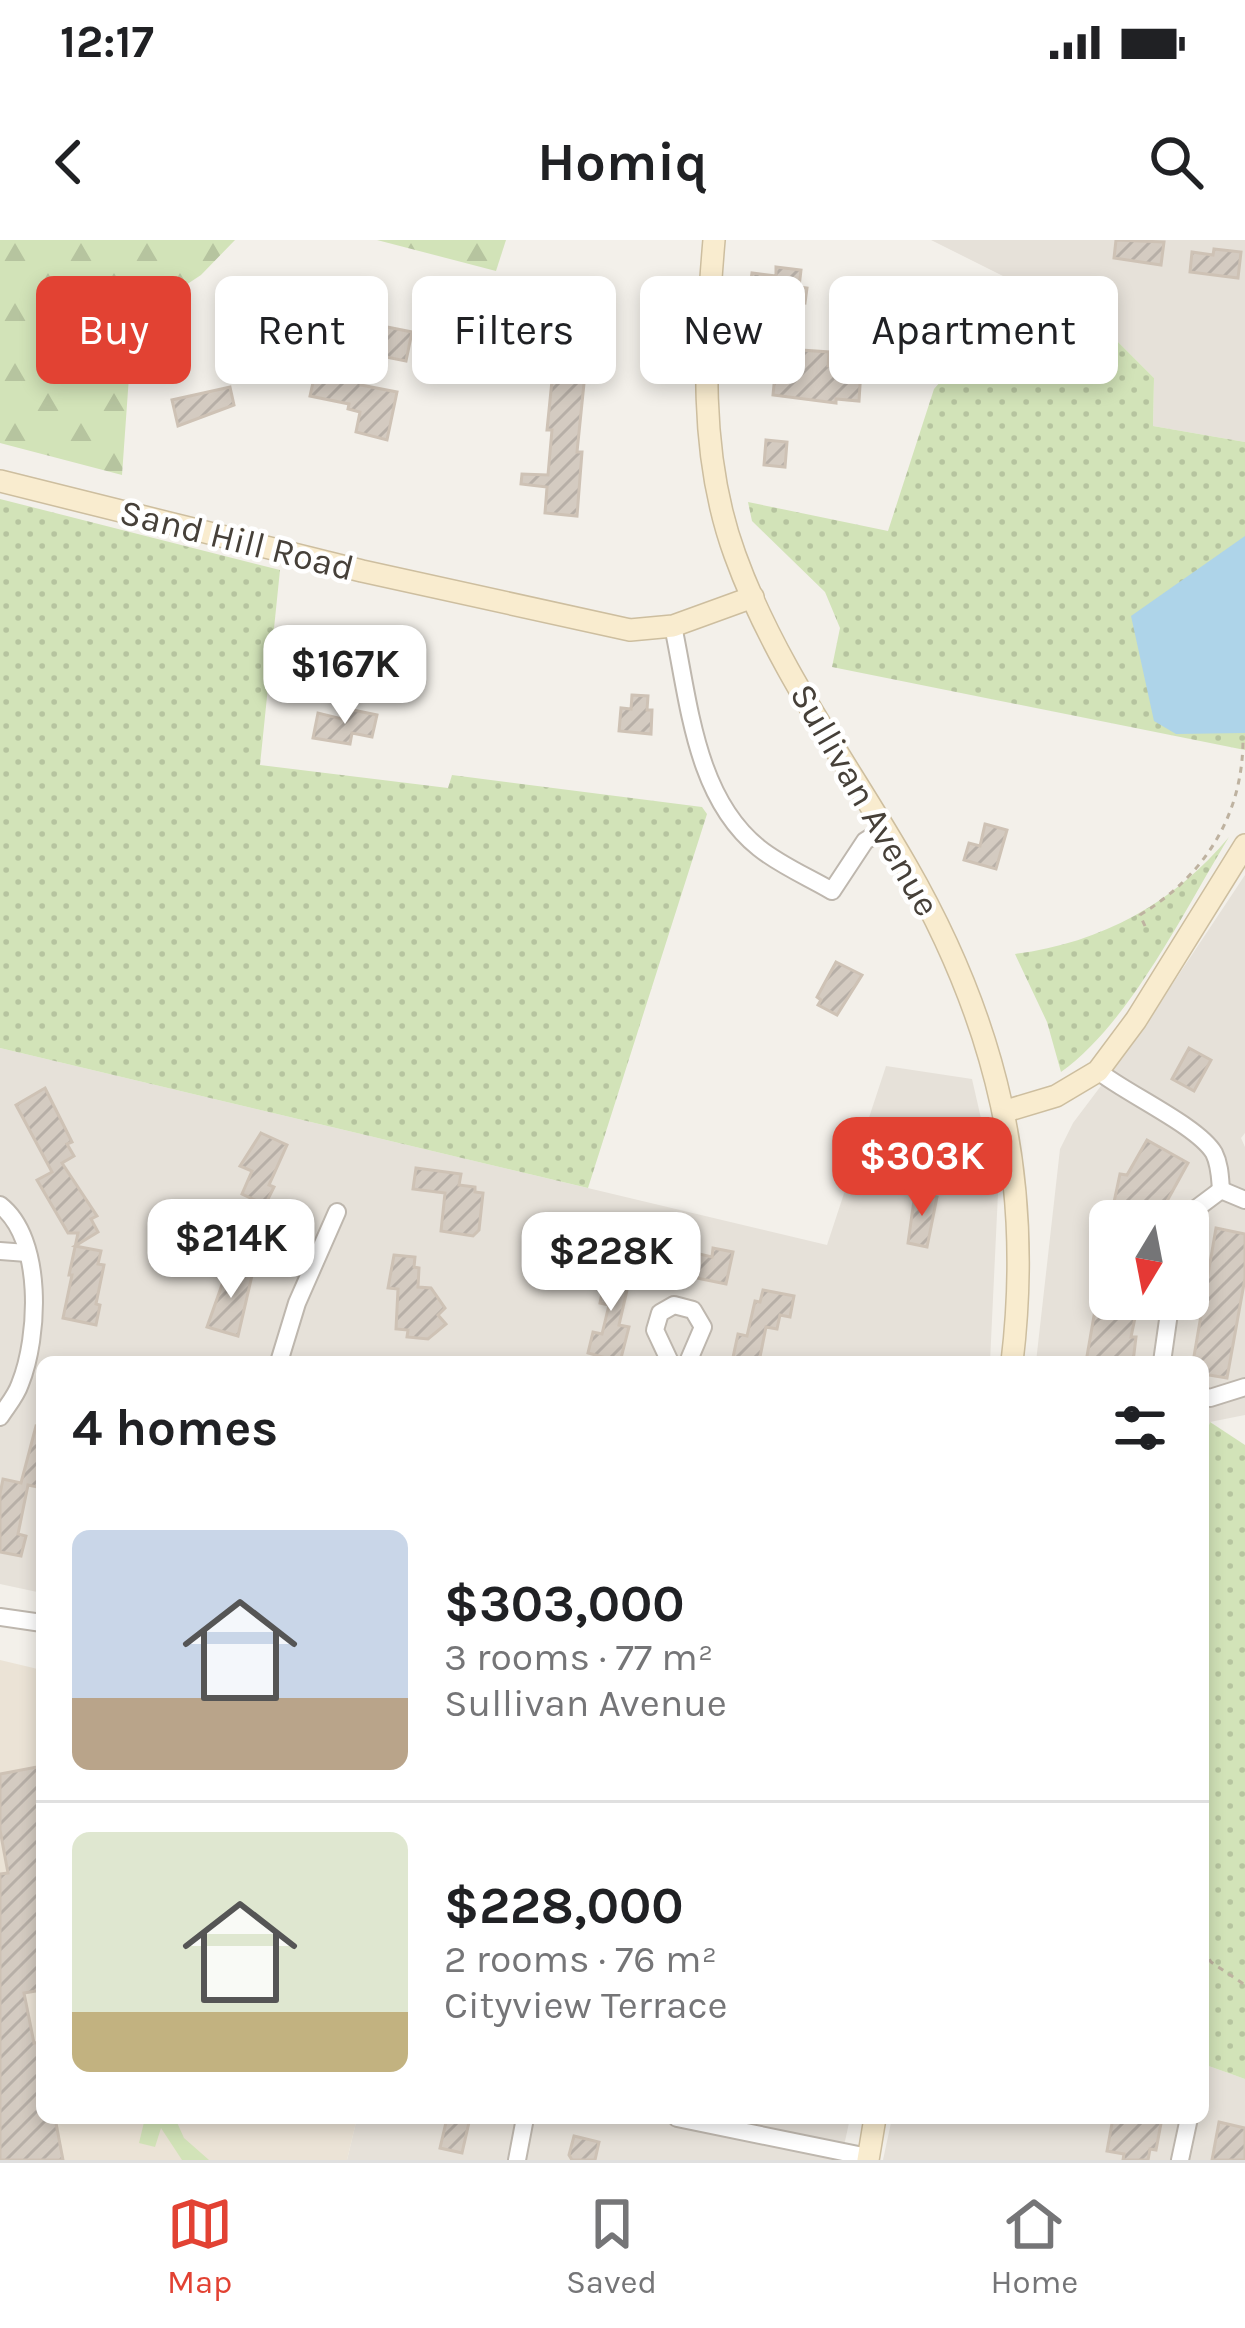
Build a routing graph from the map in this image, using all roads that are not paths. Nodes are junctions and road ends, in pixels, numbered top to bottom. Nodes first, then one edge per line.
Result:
1 (714, 240) edge
2 (0, 482) edge
3 (753, 597) junction
4 (673, 626) junction
5 (884, 829) junction
6 (1245, 845) edge
7 (1235, 871) edge
8 (1098, 1071) junction
9 (1006, 1111) junction
10 (1221, 1190) junction
11 (1208, 1200) edge
12 (1245, 1200) edge
13 (0, 1205) edge
14 (337, 1212) dead end
15 (0, 1251) edge
16 (27, 1253) junction
17 (1168, 1320) edge
18 (281, 1356) edge
19 (667, 1356) edge
20 (691, 1356) edge
21 (1012, 1356) edge
22 (1163, 1356) edge
23 (1245, 1388) edge
24 (1209, 1398) edge
25 (0, 1417) edge
26 (0, 1617) edge
27 (36, 1622) edge
28 (524, 2124) edge
29 (706, 2124) edge
30 (874, 2124) edge
31 (1188, 2124) edge
32 (868, 2158) edge
33 (517, 2160) edge
34 (1180, 2160) edge

1 - 3 main road, Sullivan Avenue
2 - 4 main road, Sand Hill Road
3 - 4 main road, Sand Hill Road
3 - 5 main road, Sullivan Avenue
4 - 5 street
5 - 9 main road, Sullivan Avenue
6 - 7 main road
7 - 8 main road
8 - 9 main road
8 - 10 street
9 - 21 main road, Sullivan Avenue
10 - 11 street
10 - 12 street
13 - 16 street
14 - 18 street
15 - 16 street
16 - 25 street
17 - 22 street
19 - 20 street
23 - 24 street
26 - 27 street
28 - 33 street
29 - 32 street
30 - 32 main road
31 - 34 street

